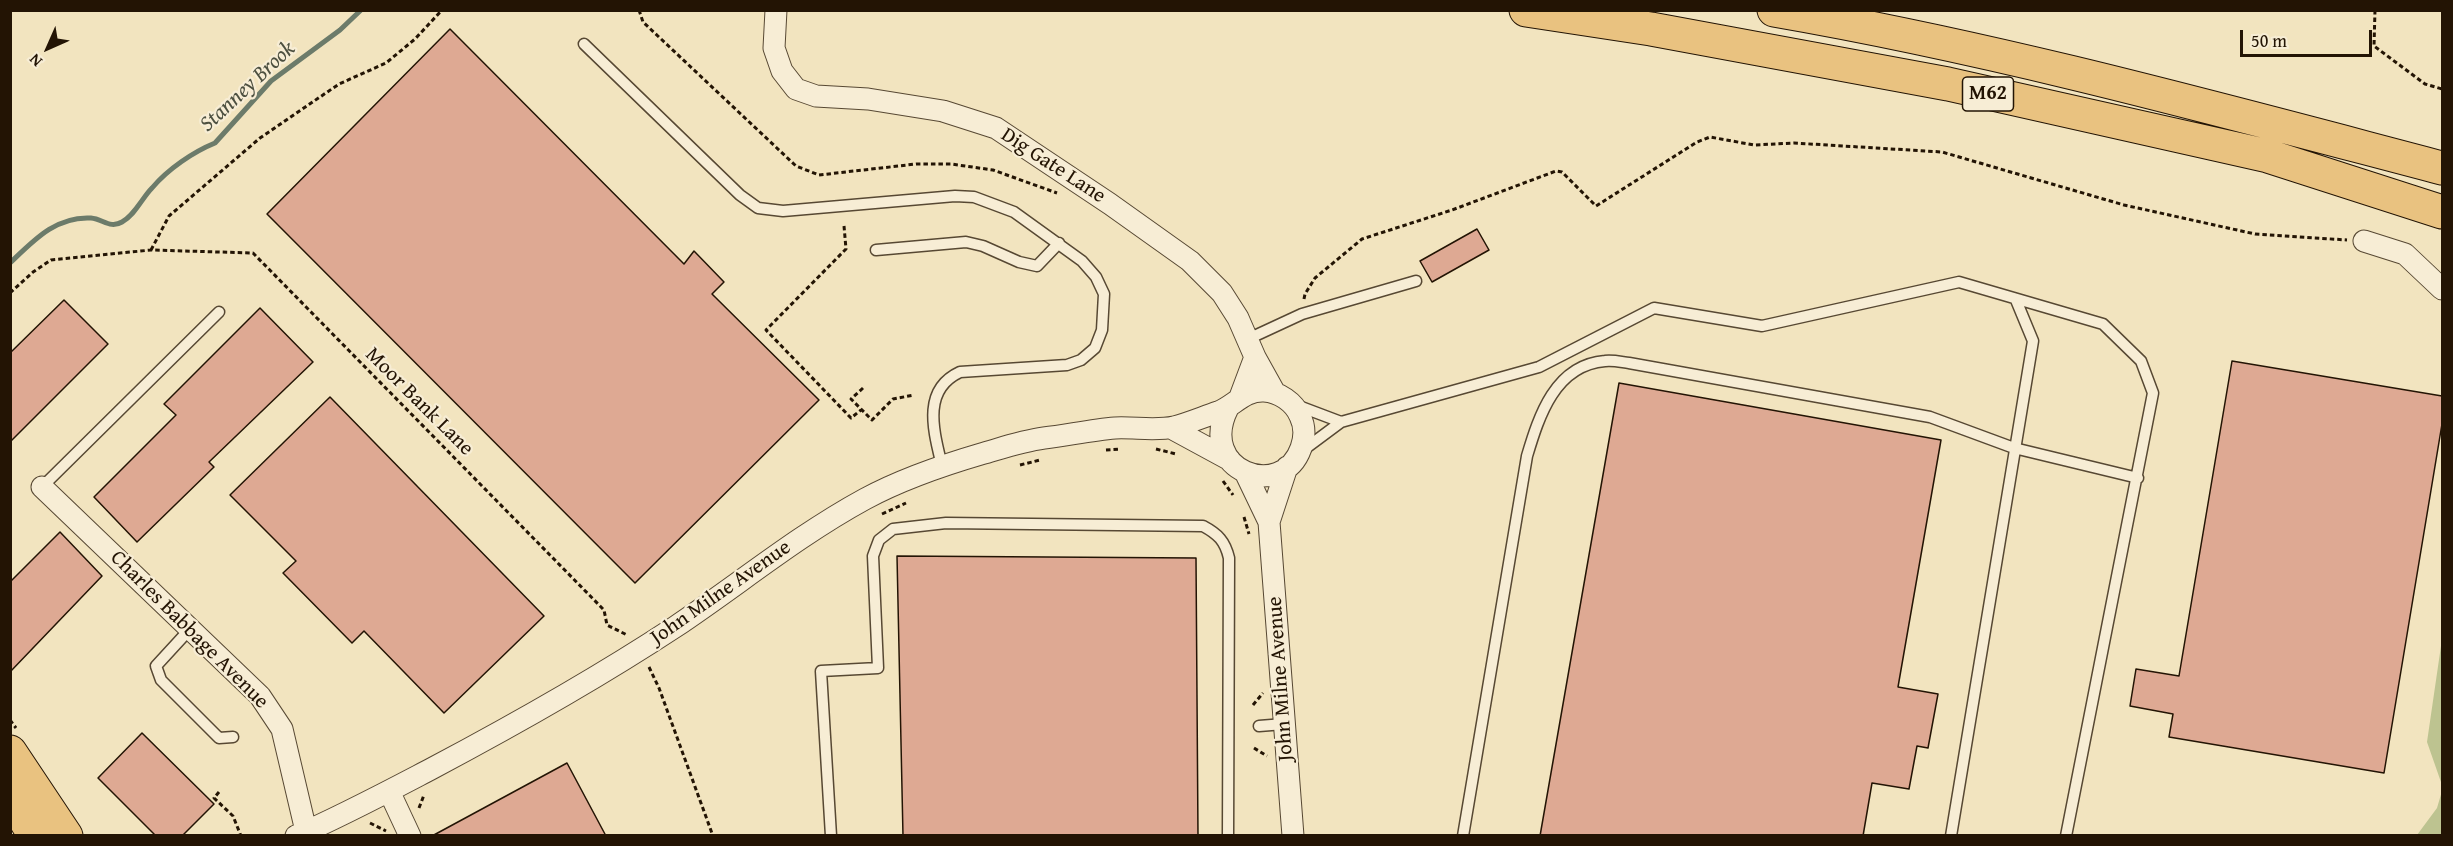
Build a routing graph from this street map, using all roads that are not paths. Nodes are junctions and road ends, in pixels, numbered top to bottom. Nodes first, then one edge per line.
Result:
1 (776, 10) edge
2 (1526, 10) edge
3 (1774, 10) edge
4 (584, 44) dead end
5 (2442, 168) edge
6 (2442, 212) edge
7 (2364, 241) road end
8 (1059, 243) junction
9 (876, 250) dead end
10 (1416, 281) dead end
11 (2442, 289) edge
12 (2016, 300) junction
13 (219, 312) dead end
14 (1252, 348) junction
15 (1283, 398) junction
16 (1234, 403) junction
17 (1341, 422) junction
18 (1171, 428) junction
19 (2013, 448) junction
20 (1293, 460) junction
21 (942, 466) junction
22 (1230, 469) junction
23 (2138, 478) junction
24 (42, 487) joint
25 (1269, 522) junction
26 (190, 629) junction
27 (1284, 724) junction
28 (1259, 726) dead end
29 (233, 737) dead end
30 (10, 752) edge
31 (389, 791) junction
32 (10, 795) edge
33 (301, 833) edge
34 (35, 836) edge
35 (66, 836) edge
36 (410, 836) edge
37 (831, 836) edge
38 (1228, 836) edge
39 (1293, 836) edge
40 (1463, 836) edge
41 (1951, 836) edge
42 (2066, 836) edge

1 - 14 street, Dig Gate Lane
2 - 6 highway, M62
3 - 5 highway, M62
4 - 8 lane
7 - 11 street
8 - 9 lane
8 - 21 lane
10 - 14 lane
12 - 17 lane
12 - 19 lane
12 - 23 lane
13 - 24 lane
14 - 15 street, Dig Gate Lane
14 - 16 street
15 - 16 street
15 - 17 lane
15 - 20 street
16 - 18 street, John Milne Avenue
16 - 22 street
17 - 20 lane
18 - 21 street, John Milne Avenue
18 - 22 street, John Milne Avenue
19 - 23 lane
19 - 40 lane
19 - 41 lane
20 - 22 street
20 - 25 street, John Milne Avenue
21 - 31 street, John Milne Avenue
22 - 25 street, John Milne Avenue
23 - 42 lane
24 - 26 street, Charles Babbage Avenue
25 - 27 street, John Milne Avenue
26 - 29 lane
26 - 33 street, Charles Babbage Avenue
27 - 28 lane
27 - 39 street, John Milne Avenue
30 - 35 highway
31 - 33 street, John Milne Avenue
31 - 36 street
32 - 34 highway
37 - 38 lane

